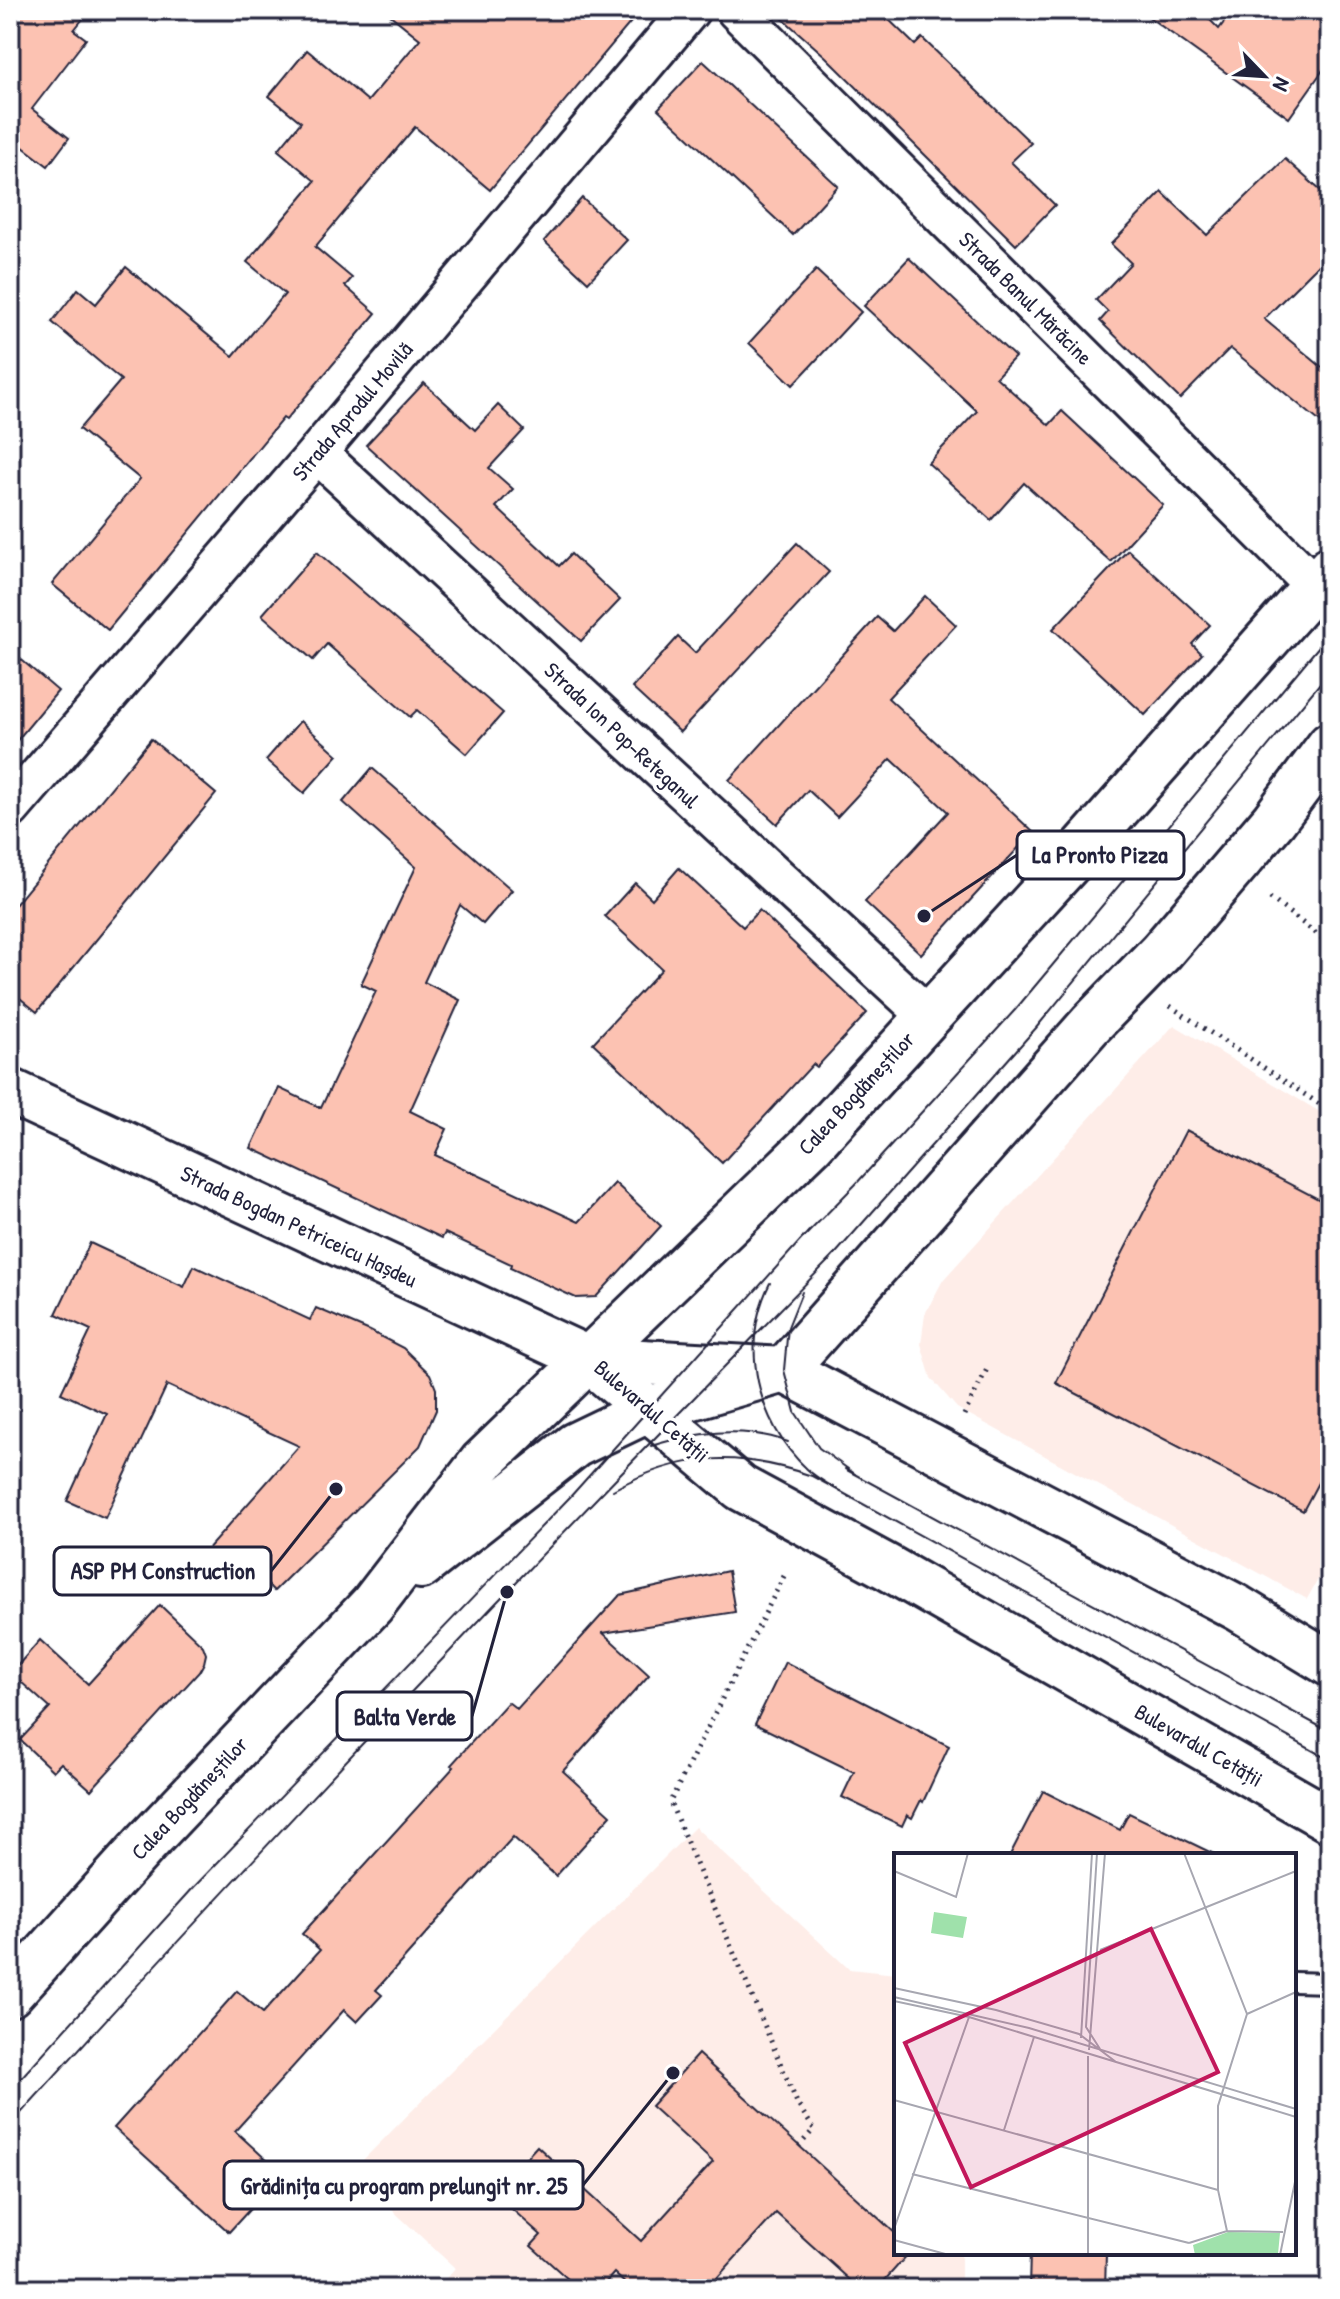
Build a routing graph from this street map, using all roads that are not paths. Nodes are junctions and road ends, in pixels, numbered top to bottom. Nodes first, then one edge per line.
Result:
1 (690, 10) edge
2 (736, 10) edge
3 (317, 453) junction
4 (1323, 578) edge
5 (1330, 745) edge
6 (10, 809) edge
7 (928, 1016) junction
8 (10, 1091) edge
9 (588, 1359) junction
10 (784, 1370) junction
11 (648, 1410) junction
12 (372, 1605) junction
13 (1330, 1664) edge
14 (1330, 1820) edge
15 (1296, 1982) edge
16 (1330, 1983) edge
17 (10, 1994) edge

1 - 3 street, Strada Aprodul Movilă
2 - 4 street, Strada Banul Mărăcine
3 - 6 street, Strada Aprodul Movilă
3 - 7 street, Strada Ion Pop-Reteganul
4 - 7 main road, Calea Bogdăneștilor
5 - 10 main road
7 - 9 main road, Calea Bogdăneștilor
8 - 9 main road, Strada Bogdan Petriceicu Hașdeu
9 - 10 main road, Bulevardul Cetății
9 - 11 main road, Bulevardul Cetății
9 - 12 main road, Calea Bogdăneștilor
10 - 11 main road, Calea Bogdăneștilor
10 - 13 main road, Bulevardul Cetății
11 - 12 main road, Calea Bogdăneștilor
11 - 14 main road, Bulevardul Cetății
12 - 17 main road, Calea Bogdăneștilor
15 - 16 lane

